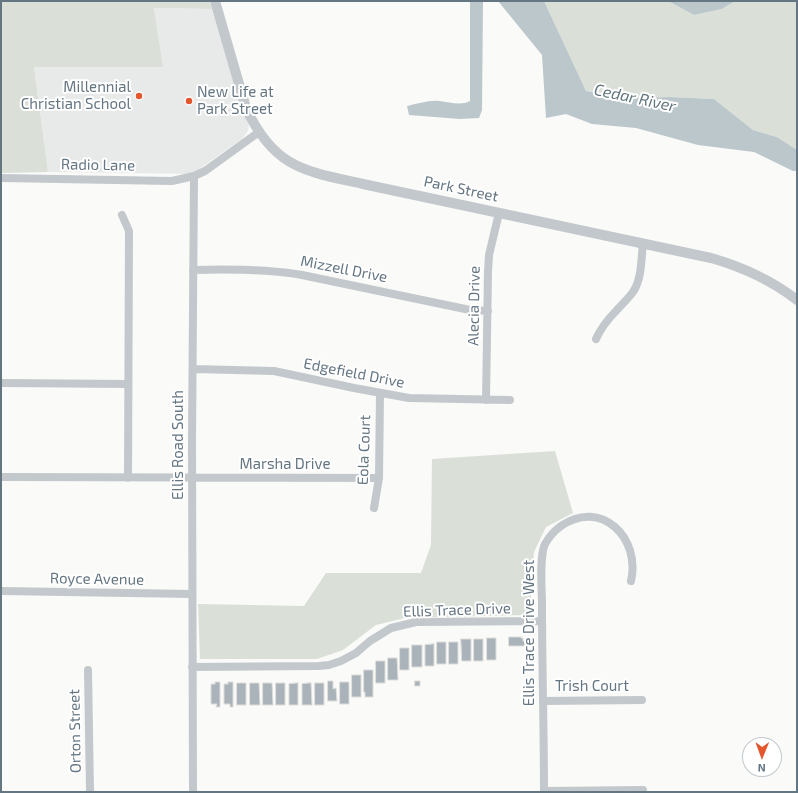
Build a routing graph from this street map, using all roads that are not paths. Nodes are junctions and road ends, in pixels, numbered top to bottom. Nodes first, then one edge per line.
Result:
1 (215, 1) edge
2 (259, 132) junction
3 (194, 176) junction
4 (1, 178) edge
5 (499, 213) junction
6 (122, 215) dead end
7 (643, 244) junction
8 (193, 270) junction
9 (797, 300) edge
10 (488, 311) junction
11 (596, 339) dead end
12 (193, 369) junction
13 (1, 383) edge
14 (128, 384) junction
15 (380, 392) junction
16 (486, 400) junction
17 (510, 400) dead end
18 (1, 477) edge
19 (128, 478) junction
20 (192, 478) junction
21 (379, 478) junction
22 (374, 508) dead end
23 (631, 581) dead end
24 (1, 591) edge
25 (192, 594) junction
26 (542, 621) junction
27 (192, 667) junction
28 (88, 670) dead end
29 (642, 700) dead end
30 (543, 701) junction
31 (643, 790) dead end
32 (90, 792) edge
33 (193, 792) edge
34 (544, 792) edge

1 - 2 street, Park Street
2 - 3 street
2 - 5 street, Park Street
3 - 4 street, Radio Lane
3 - 8 street, Ellis Road South
5 - 7 street, Park Street
5 - 10 street, Alecia Drive
6 - 14 street
7 - 9 street, Park Street
7 - 11 street
8 - 10 street, Mizzell Drive
8 - 12 street, Ellis Road South
10 - 16 street, Alecia Drive
12 - 15 street, Edgefield Drive
12 - 20 street, Ellis Road South
13 - 14 street
14 - 19 street
15 - 16 street, Edgefield Drive
15 - 21 street, Eola Court
16 - 17 street, Edgefield Drive
18 - 19 street, Marsha Drive
19 - 20 street, Marsha Drive
20 - 21 street, Marsha Drive
20 - 25 street, Ellis Road South
21 - 22 street, Eola Court
23 - 26 street, Ellis Trace Drive West
24 - 25 street, Royce Avenue
25 - 27 street, Ellis Road South
26 - 27 street, Ellis Trace Drive
26 - 30 street, Ellis Trace Drive West
27 - 33 street, Ellis Road South
28 - 32 street, Orton Street
29 - 30 street, Trish Court
30 - 34 street, Ellis Trace Drive West
31 - 34 street

